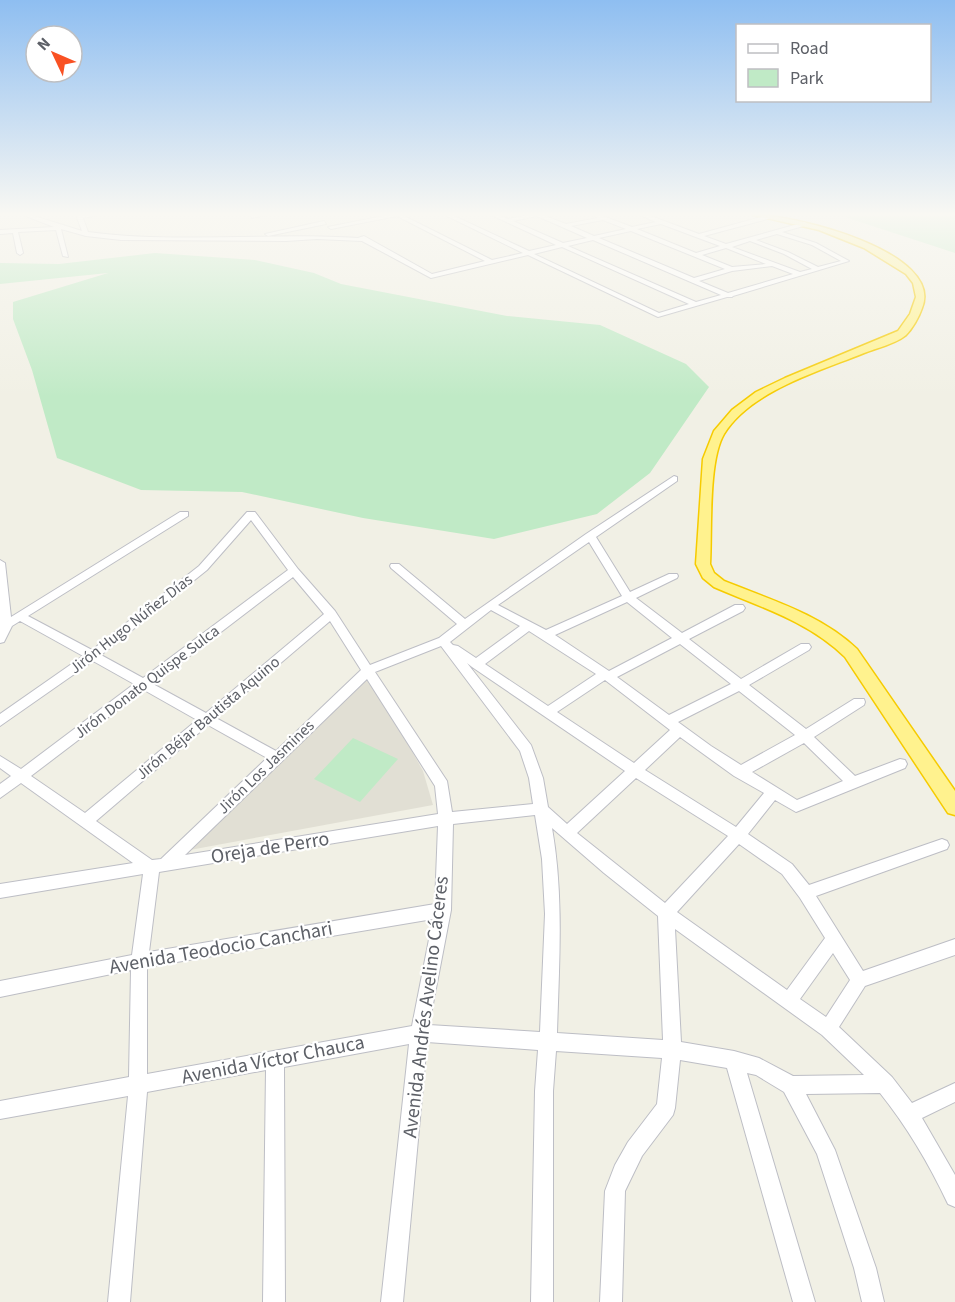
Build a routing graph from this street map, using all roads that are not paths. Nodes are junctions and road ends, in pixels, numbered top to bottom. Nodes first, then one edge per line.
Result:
1 (575, 276) edge
2 (631, 276) edge
3 (685, 276) edge
4 (709, 276) edge
5 (793, 276) edge
6 (911, 276) edge
7 (695, 280) junction
8 (730, 296) junction
9 (697, 305) junction
10 (674, 479) dead end
11 (184, 514) dead end
12 (251, 514) joint
13 (590, 536) junction
14 (0, 563) edge
15 (395, 566) dead end
16 (294, 571) junction
17 (673, 576) dead end
18 (1, 579) edge
19 (628, 597) junction
20 (490, 605) junction
21 (1, 608) edge
22 (740, 608) dead end
23 (331, 614) junction
24 (20, 616) junction
25 (7, 624) junction
26 (465, 625) junction
27 (528, 626) junction
28 (546, 635) junction
29 (0, 639) edge
30 (681, 639) junction
31 (443, 641) junction
32 (805, 647) dead end
33 (92, 656) junction
34 (476, 664) junction
35 (369, 670) junction
36 (607, 675) junction
37 (146, 685) junction
38 (740, 685) junction
39 (859, 702) dead end
40 (549, 711) junction
41 (209, 719) junction
42 (0, 721) edge
43 (673, 726) junction
44 (805, 736) junction
45 (276, 757) junction
46 (0, 761) edge
47 (900, 764) dead end
48 (636, 771) junction
49 (739, 772) junction
50 (23, 777) junction
51 (852, 782) junction
52 (0, 792) edge
53 (773, 792) junction
54 (955, 807) edge
55 (542, 809) junction
56 (446, 819) junction
57 (85, 822) junction
58 (567, 833) junction
59 (737, 836) junction
60 (942, 845) dead end
61 (158, 866) junction
62 (0, 891) edge
63 (806, 893) junction
64 (443, 910) junction
65 (666, 913) junction
66 (833, 940) junction
67 (955, 947) edge
68 (139, 962) junction
69 (859, 980) junction
70 (0, 989) edge
71 (789, 1001) junction
72 (828, 1029) junction
73 (419, 1033) junction
74 (548, 1043) junction
75 (672, 1050) junction
76 (275, 1059) junction
77 (734, 1060) junction
78 (885, 1084) junction
79 (791, 1085) junction
80 (138, 1086) junction
81 (955, 1092) edge
82 (0, 1110) edge
83 (910, 1114) junction
84 (955, 1197) edge
85 (388, 1301) edge
86 (119, 1302) edge
87 (274, 1302) edge
88 (542, 1302) edge
89 (611, 1302) edge
90 (804, 1302) edge
91 (873, 1302) edge

1 - 9 street
2 - 9 street
3 - 7 street
4 - 7 street
5 - 8 street
6 - 54 highway
7 - 8 street
8 - 9 street
10 - 13 street
11 - 24 street
12 - 16 street, Avenida Andrés Avelino Cáceres
12 - 33 street, Jirón Hugo Núñez Días
13 - 19 street
13 - 20 street
14 - 18 street
15 - 26 street
16 - 23 street, Avenida Andrés Avelino Cáceres
16 - 37 street, Jirón Donato Quispe Sulca
17 - 19 street
18 - 21 street
19 - 28 street
19 - 30 street
20 - 26 street
20 - 27 street
21 - 25 street
22 - 30 street
23 - 35 street, Avenida Andrés Avelino Cáceres
23 - 41 street, Jirón Béjar Bautista Aquino
24 - 25 street
24 - 33 street
25 - 29 street
26 - 31 street
27 - 28 street
27 - 34 street
28 - 36 street
30 - 36 street
30 - 38 street
31 - 34 street
31 - 35 street
31 - 55 street
32 - 38 street
33 - 37 street
33 - 42 street, Jirón Hugo Núñez Días
34 - 40 street
35 - 45 street, Jirón Los Jasmines
35 - 56 street, Avenida Andrés Avelino Cáceres
36 - 40 street
36 - 43 street
37 - 41 street
37 - 50 street, Jirón Donato Quispe Sulca
38 - 43 street
38 - 44 street
39 - 44 street
40 - 48 street
41 - 45 street
41 - 57 street, Jirón Béjar Bautista Aquino
43 - 48 street
43 - 49 street
44 - 49 street
44 - 51 street
45 - 61 street, Jirón Los Jasmines
46 - 50 street
47 - 51 street
48 - 58 street
48 - 59 street
49 - 53 street
50 - 52 street, Jirón Donato Quispe Sulca
50 - 57 street
51 - 53 street
53 - 59 street
55 - 56 street, Oreja de Perro
55 - 58 street
55 - 74 street
56 - 61 street, Oreja de Perro
56 - 64 street, Avenida Andrés Avelino Cáceres
57 - 61 street
58 - 65 street
59 - 63 street
59 - 65 street
60 - 63 street
61 - 62 street, Oreja de Perro
61 - 68 street
63 - 66 street
64 - 68 street, Avenida Teodocio Canchari
64 - 73 street, Avenida Andrés Avelino Cáceres
65 - 71 street
65 - 75 street
66 - 69 street
66 - 71 street
67 - 69 street
68 - 70 street, Avenida Teodocio Canchari
68 - 80 street
69 - 72 street
71 - 72 street
72 - 78 street
73 - 74 street, Avenida Víctor Chauca
73 - 76 street, Avenida Víctor Chauca
73 - 85 street, Avenida Andrés Avelino Cáceres
74 - 75 street, Avenida Víctor Chauca
74 - 88 street
75 - 77 street, Avenida Víctor Chauca
75 - 89 street
76 - 80 street, Avenida Víctor Chauca
76 - 87 street
77 - 79 street, Avenida Víctor Chauca
77 - 90 street
78 - 79 street
78 - 83 street
79 - 91 street
80 - 82 street, Avenida Víctor Chauca
80 - 86 street
81 - 83 street
83 - 84 street

